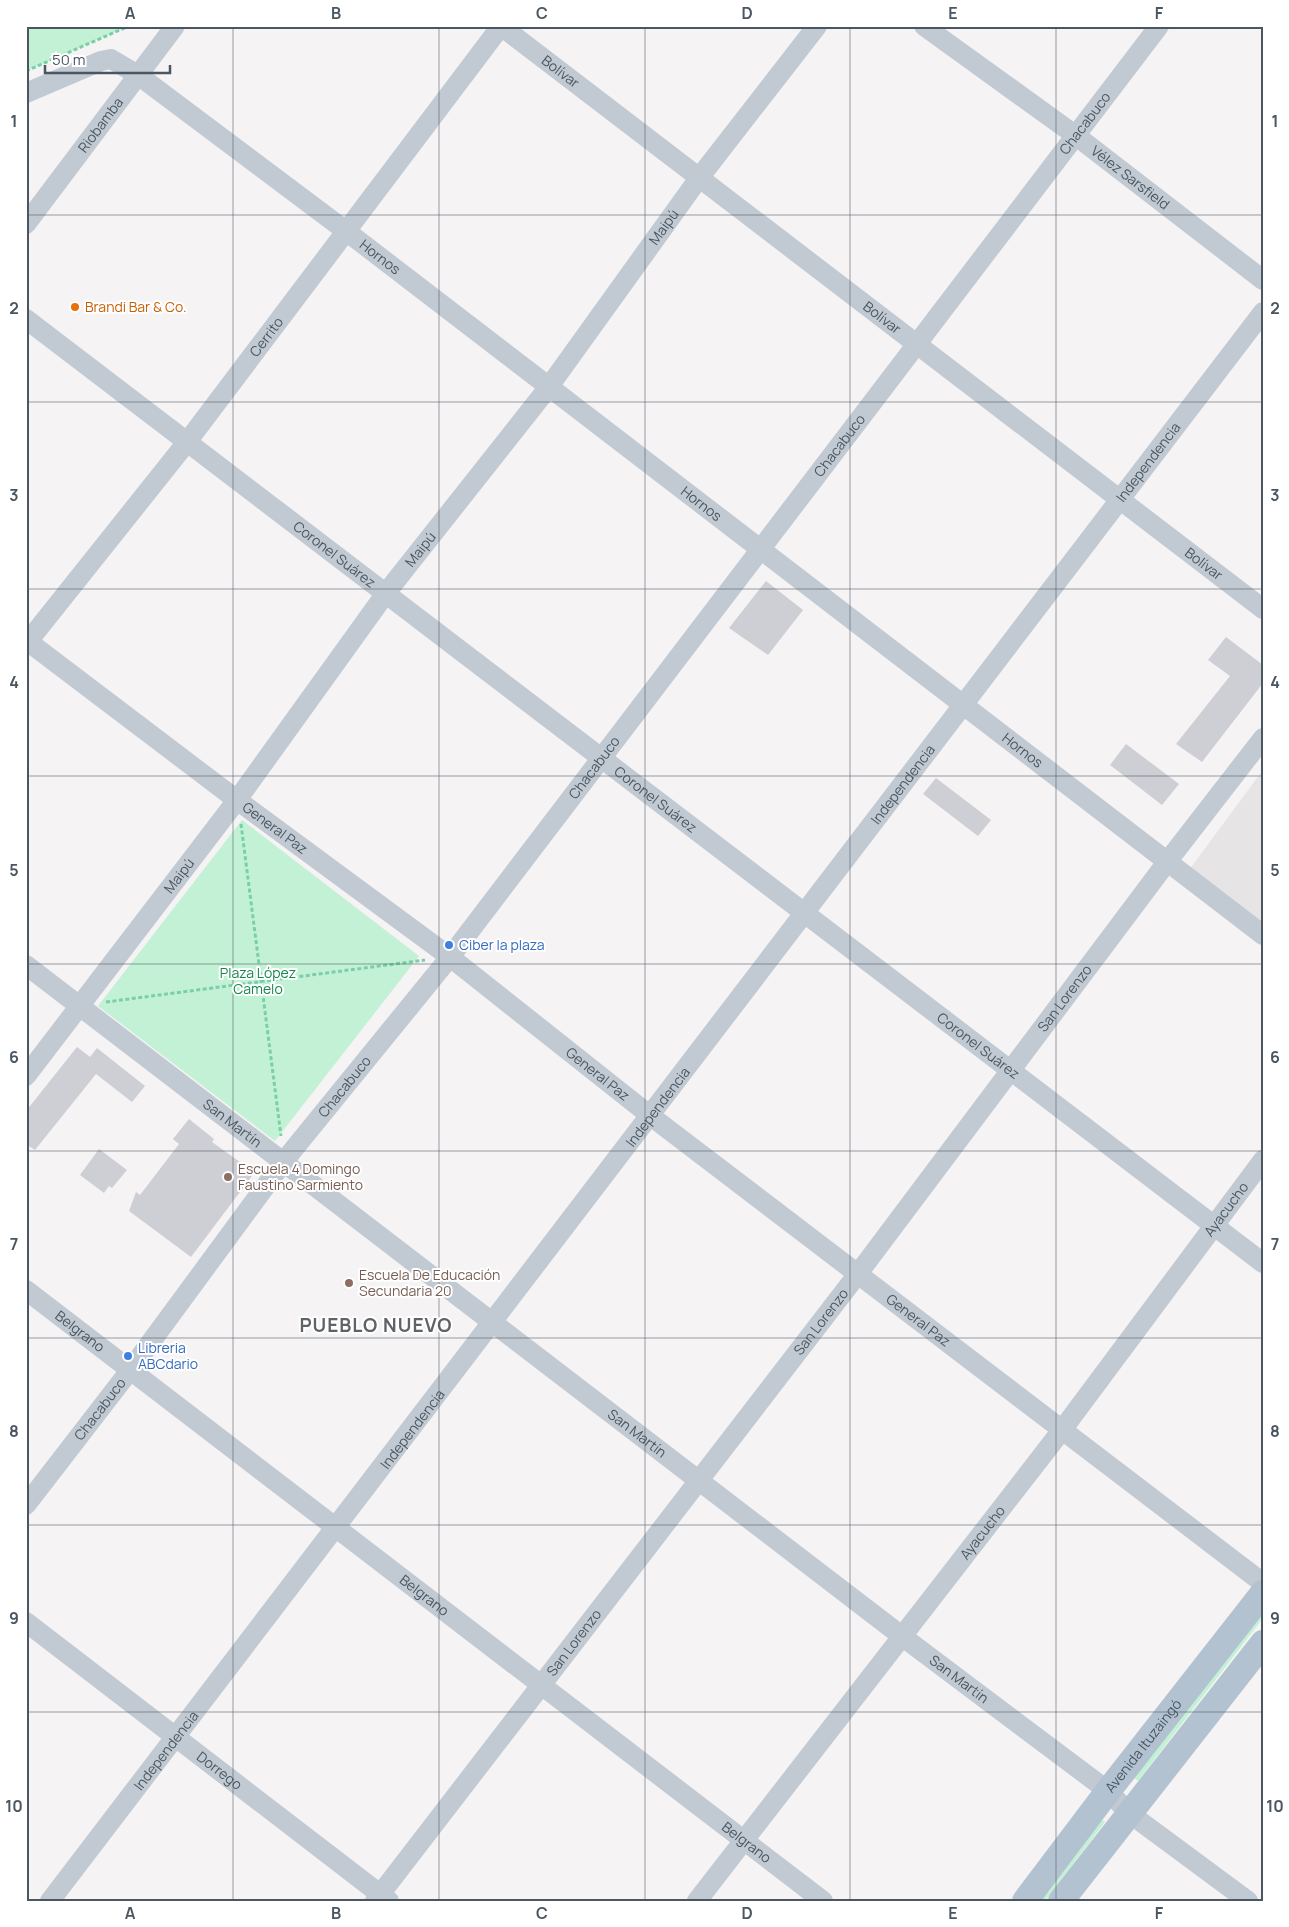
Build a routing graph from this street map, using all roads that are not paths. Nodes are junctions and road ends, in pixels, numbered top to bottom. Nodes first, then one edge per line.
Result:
1 (175, 26) edge
2 (501, 26) edge
3 (817, 26) edge
4 (924, 26) edge
5 (1159, 26) edge
6 (138, 75) junction
7 (26, 93) edge
8 (1074, 136) junction
9 (699, 178) junction
10 (26, 224) edge
11 (346, 231) junction
12 (1263, 280) edge
13 (1263, 312) edge
14 (26, 319) edge
15 (916, 344) junction
16 (548, 388) junction
17 (187, 442) junction
18 (1119, 500) junction
19 (760, 551) junction
20 (386, 594) junction
21 (1263, 609) edge
22 (27, 642) edge
23 (962, 705) junction
24 (1263, 738) edge
25 (603, 759) junction
26 (237, 800) junction
27 (1167, 862) junction
28 (804, 913) junction
29 (1263, 935) edge
30 (450, 957) junction
31 (26, 965) edge
32 (80, 1005) junction
33 (1011, 1070) junction
34 (26, 1076) edge
35 (652, 1117) junction
36 (1263, 1160) edge
37 (284, 1161) junction
38 (1213, 1225) junction
39 (1263, 1263) edge
40 (858, 1275) junction
41 (26, 1290) edge
42 (496, 1323) junction
43 (131, 1369) junction
44 (1062, 1430) junction
45 (699, 1481) junction
46 (26, 1505) edge
47 (339, 1528) junction
48 (1263, 1583) edge
49 (1263, 1593) edge
50 (26, 1622) edge
51 (902, 1637) junction
52 (1263, 1643) edge
53 (540, 1684) junction
54 (178, 1736) junction
55 (1108, 1791) junction
56 (1129, 1813) junction
57 (744, 1840) junction
58 (381, 1898) edge
59 (50, 1901) edge
60 (697, 1901) edge
61 (823, 1901) edge
62 (1025, 1901) edge
63 (1061, 1901) edge
64 (1248, 1901) edge

1 - 6 street, Riobamba
2 - 9 street, Bolívar
2 - 11 street, Cerrito
3 - 9 street, Maipú
4 - 8 street, Vélez Sarsfield
5 - 8 street, Chacabuco
6 - 7 street, Hornos
6 - 10 street, Riobamba
6 - 11 street, Hornos
8 - 12 street, Vélez Sarsfield
8 - 15 street, Chacabuco
9 - 15 street, Bolívar
9 - 16 street, Maipú
11 - 16 street, Hornos
11 - 17 street, Cerrito
13 - 18 street, Independencia
14 - 17 street, Coronel Suárez
15 - 18 street, Bolívar
15 - 19 street, Chacabuco
16 - 19 street, Hornos
16 - 20 street, Maipú
17 - 20 street, Coronel Suárez
17 - 22 street, Cerrito
18 - 21 street, Bolívar
18 - 23 street, Independencia
19 - 23 street, Hornos
19 - 25 street, Chacabuco
20 - 25 street, Coronel Suárez
20 - 26 street, Maipú
22 - 26 street, General Paz
23 - 27 street, Hornos
23 - 28 street, Independencia
24 - 27 street, San Lorenzo
25 - 28 street, Coronel Suárez
25 - 30 street, Chacabuco
26 - 30 street, General Paz
26 - 32 street, Maipú
27 - 29 street, Hornos
27 - 33 street, San Lorenzo
28 - 33 street, Coronel Suárez
28 - 35 street, Independencia
30 - 35 street, General Paz
30 - 37 street, Chacabuco
31 - 32 street, San Martín
32 - 34 street, Maipú
32 - 37 street, San Martín
33 - 38 street, Coronel Suárez
33 - 40 street, San Lorenzo
35 - 40 street, General Paz
35 - 42 street, Independencia
36 - 38 street, Ayacucho
37 - 42 street, San Martín
37 - 43 street, Chacabuco
38 - 39 street, Coronel Suárez
38 - 44 street, Ayacucho
40 - 44 street, General Paz
40 - 45 street, San Lorenzo
41 - 43 street, Belgrano
42 - 45 street, San Martín
42 - 47 street, Independencia
43 - 46 street, Chacabuco
43 - 47 street, Belgrano
44 - 48 street, General Paz
44 - 51 street, Ayacucho
45 - 51 street, San Martín
45 - 53 street, San Lorenzo
47 - 53 street, Belgrano
47 - 54 street, Independencia
49 - 55 main road, Avenida Ituzaingó
50 - 54 street, Dorrego
51 - 55 street, San Martín
51 - 57 street, Ayacucho
52 - 56 main road
53 - 57 street, Belgrano
53 - 58 street, San Lorenzo
54 - 58 street, Dorrego
54 - 59 street, Independencia
55 - 56 street, San Martín
55 - 62 main road, Avenida Ituzaingó
56 - 63 main road
56 - 64 street, San Martín
57 - 60 street, Ayacucho
57 - 61 street, Belgrano

